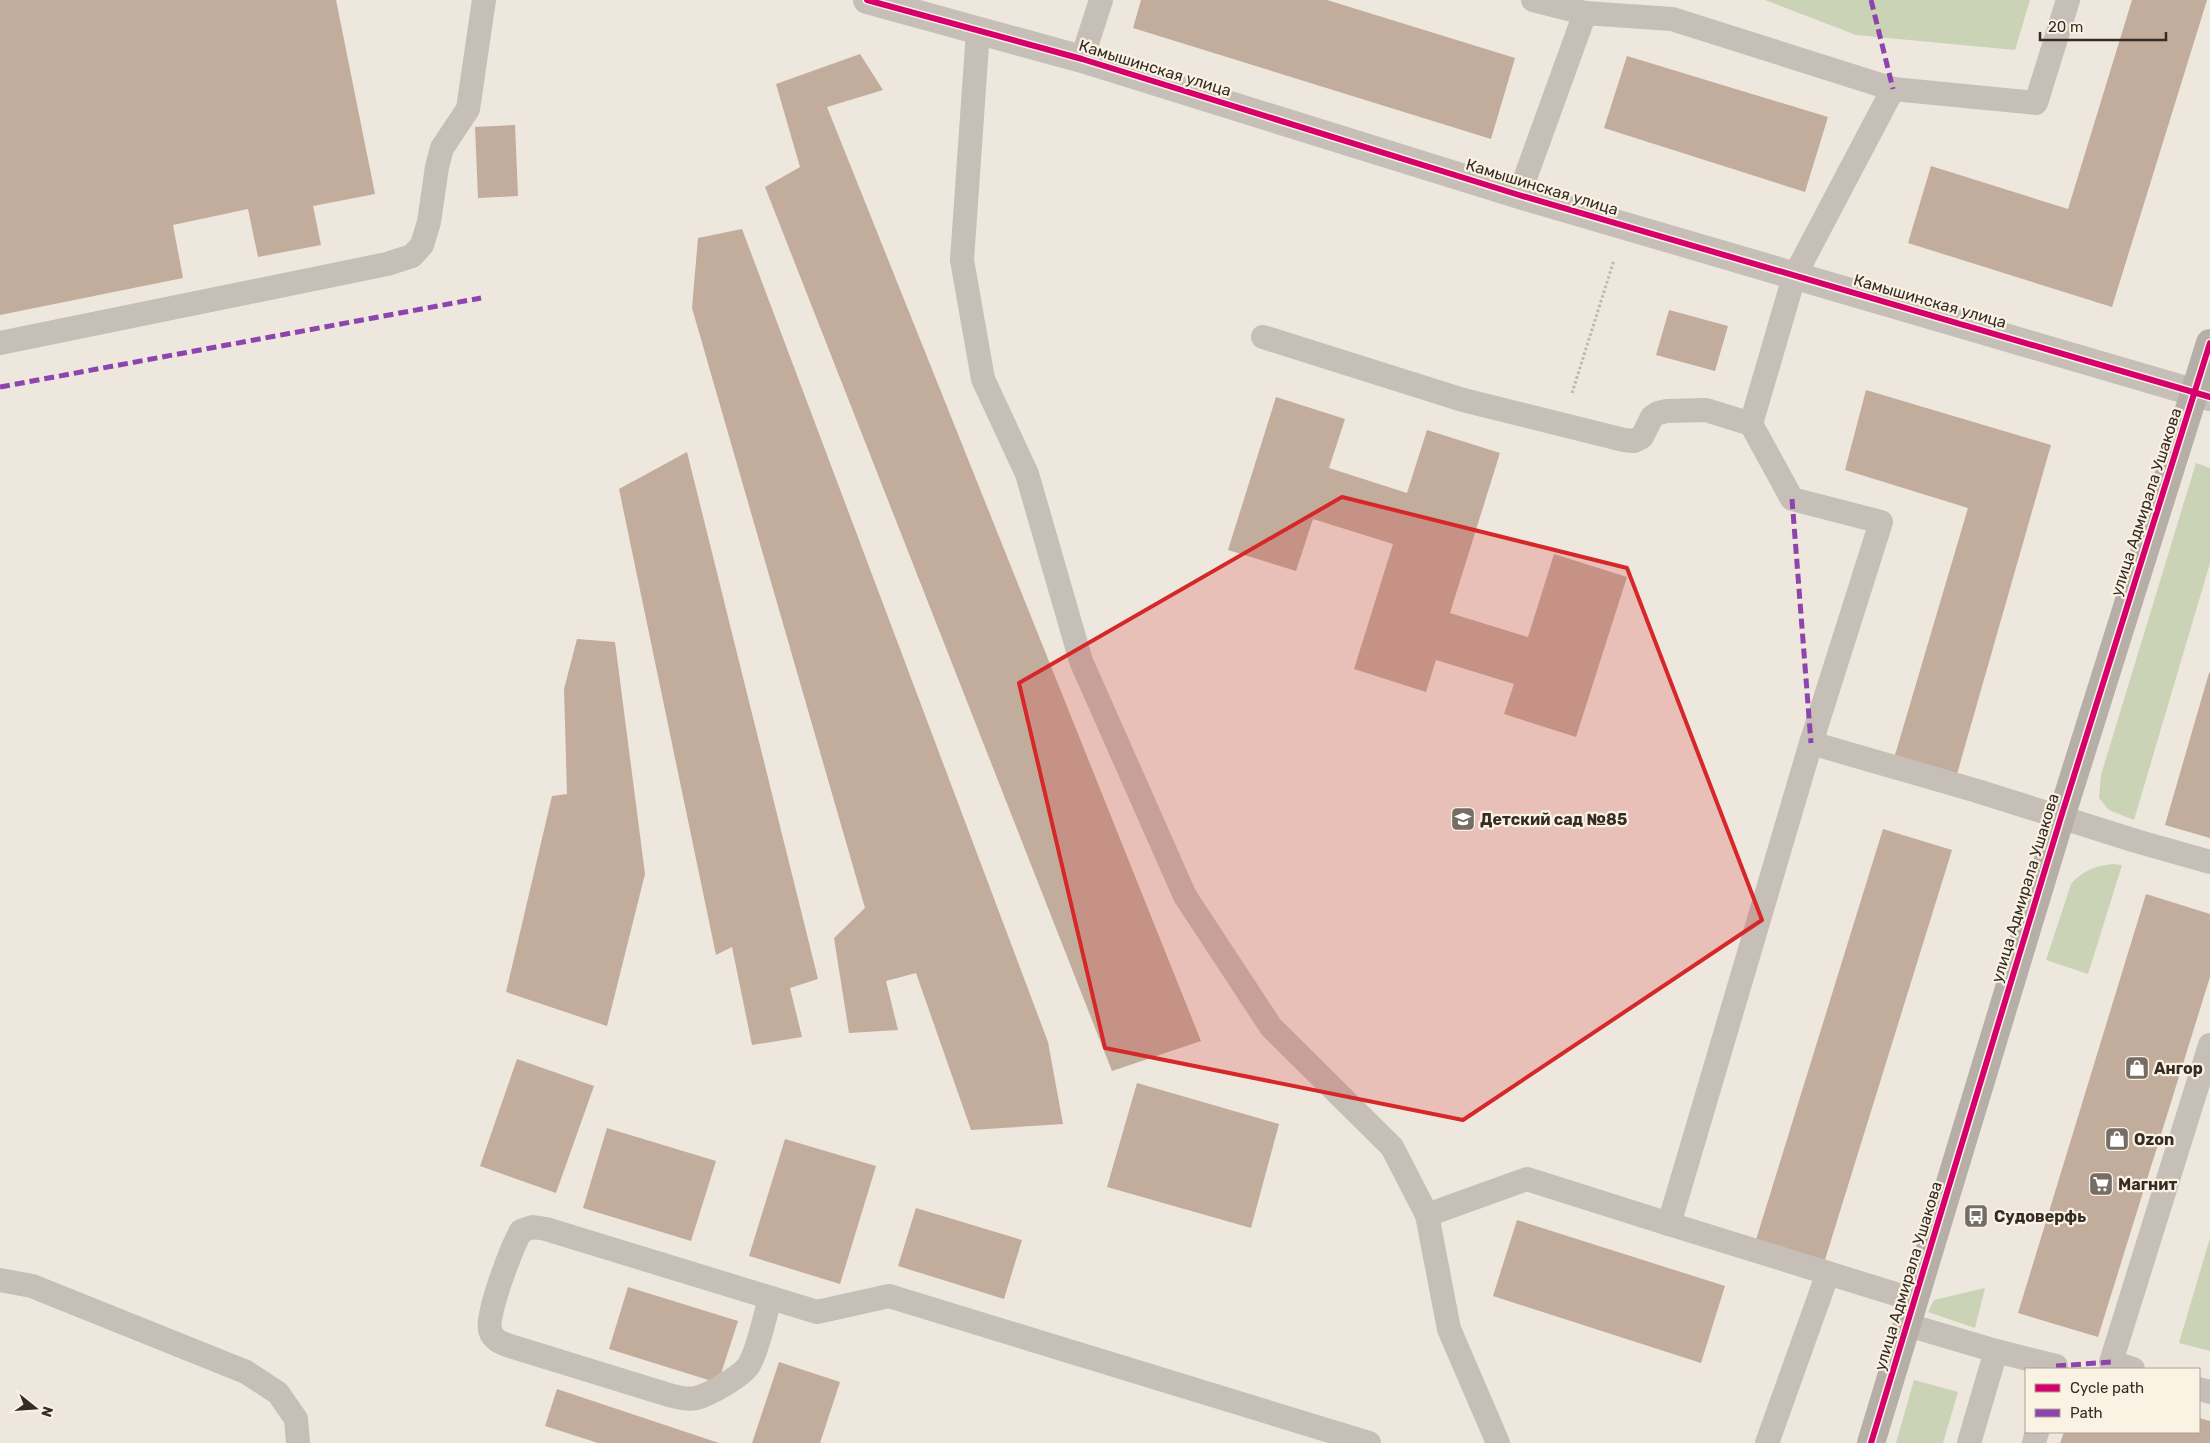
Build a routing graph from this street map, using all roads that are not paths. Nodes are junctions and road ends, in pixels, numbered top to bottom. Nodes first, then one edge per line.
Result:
1 (484, 0) edge
2 (867, 0) edge
3 (1101, 0) edge
4 (1532, 0) edge
5 (2068, 0) edge
6 (897, 4) edge
7 (1675, 10) edge
8 (1585, 13) junction
9 (978, 31) junction
10 (1082, 59) junction
11 (1893, 89) junction
12 (1519, 195) junction
13 (1794, 277) junction
14 (1263, 338) dead end
15 (0, 343) edge
16 (2210, 343) edge
17 (2202, 395) edge
18 (1751, 424) junction
19 (1811, 743) junction
20 (2061, 817) junction
21 (2210, 862) edge
22 (2210, 1045) edge
23 (1426, 1215) junction
24 (1669, 1224) junction
25 (1828, 1273) junction
26 (0, 1280) edge
27 (770, 1298) junction
28 (1911, 1313) junction
29 (1996, 1351) junction
30 (2055, 1368) edge
31 (2131, 1368) edge
32 (298, 1443) edge
33 (1369, 1443) edge
34 (1498, 1443) edge
35 (1767, 1443) edge
36 (1871, 1443) edge
37 (1969, 1443) edge

1 - 15 lane
2 - 6 street, Камышинская улица
3 - 10 lane
4 - 8 lane
5 - 11 lane
6 - 9 street, Камышинская улица
7 - 8 lane
7 - 11 lane
8 - 12 lane
9 - 10 street, Камышинская улица
9 - 23 lane
10 - 12 street, Камышинская улица
11 - 13 lane
12 - 13 street, Камышинская улица
13 - 17 street, Камышинская улица
13 - 18 lane
14 - 18 lane
16 - 17 street, улица Адмирала Ушакова
17 - 20 street, улица Адмирала Ушакова
18 - 19 lane
19 - 20 lane
19 - 24 lane
20 - 21 lane
20 - 28 street, улица Адмирала Ушакова
22 - 31 lane
23 - 24 lane
23 - 34 lane
24 - 25 lane
25 - 28 lane
25 - 35 lane
26 - 32 lane
27 - 27 lane
27 - 33 lane
28 - 29 lane
28 - 36 street, улица Адмирала Ушакова
29 - 30 lane
29 - 37 lane

